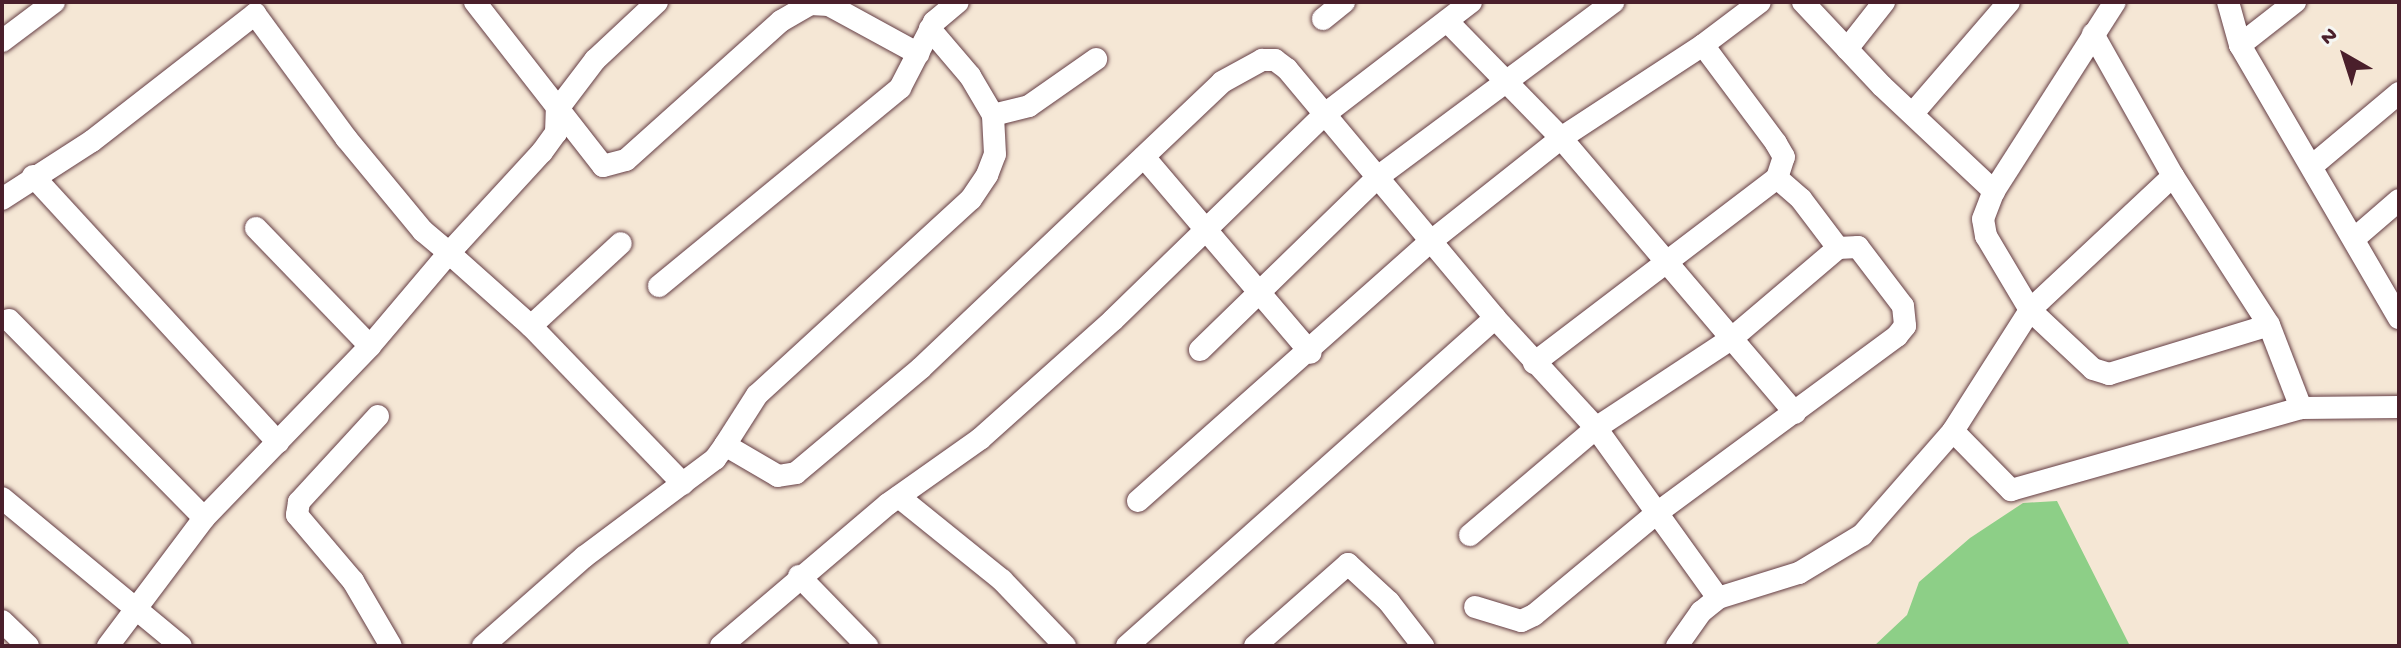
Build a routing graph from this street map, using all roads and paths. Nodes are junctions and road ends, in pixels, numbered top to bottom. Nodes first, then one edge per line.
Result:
1 (54, 2) edge
2 (475, 2) edge
3 (657, 2) edge
4 (958, 2) edge
5 (1344, 2) edge
6 (1471, 2) edge
7 (1613, 2) edge
8 (1760, 2) edge
9 (1803, 2) edge
10 (1884, 2) edge
11 (2009, 2) edge
12 (2115, 2) edge
13 (2228, 2) edge
14 (2295, 2) edge
15 (811, 3) edge
16 (262, 8) edge
17 (1323, 19) dead end
18 (1447, 21) junction
19 (930, 29) junction
20 (2093, 34) junction
21 (2, 41) edge
22 (1703, 45) junction
23 (2240, 45) junction
24 (1847, 49) junction
25 (919, 54) junction
26 (1096, 59) dead end
27 (1508, 81) junction
28 (2399, 93) edge
29 (557, 110) junction
30 (1914, 112) junction
31 (1325, 114) junction
32 (993, 115) junction
33 (1561, 138) junction
34 (1144, 157) junction
35 (2312, 166) junction
36 (33, 176) junction
37 (1379, 176) junction
38 (2173, 176) junction
39 (1777, 178) junction
40 (1994, 191) junction
41 (2, 199) edge
42 (2399, 200) edge
43 (256, 228) dead end
44 (1206, 230) junction
45 (2355, 238) junction
46 (1430, 242) junction
47 (621, 243) dead end
48 (1838, 248) junction
49 (449, 253) junction
50 (1665, 264) junction
51 (659, 286) dead end
52 (1258, 292) junction
53 (2030, 310) junction
54 (2397, 311) edge
55 (1495, 318) junction
56 (4, 319) edge
57 (2269, 325) junction
58 (531, 326) junction
59 (1731, 339) junction
60 (370, 346) junction
61 (1200, 350) dead end
62 (1311, 353) junction
63 (1534, 363) junction
64 (2399, 407) edge
65 (2301, 408) junction
66 (1795, 413) junction
67 (378, 416) dead end
68 (1596, 428) junction
69 (1953, 431) junction
70 (278, 442) junction
71 (725, 445) junction
72 (683, 484) junction
73 (899, 497) junction
74 (2, 498) edge
75 (1138, 501) dead end
76 (1658, 512) junction
77 (204, 518) junction
78 (1470, 535) dead end
79 (799, 576) junction
80 (1718, 598) junction
81 (1475, 607) dead end
82 (134, 610) junction
83 (2, 621) edge
84 (28, 646) edge
85 (108, 646) edge
86 (181, 646) edge
87 (391, 646) edge
88 (483, 646) edge
89 (721, 646) edge
90 (867, 646) edge
91 (1065, 646) edge
92 (1127, 646) edge
93 (1255, 646) edge
94 (1423, 646) edge
95 (1677, 646) edge

1 - 21 street
2 - 29 street
3 - 29 street
4 - 19 street
5 - 17 street
6 - 18 street
7 - 27 street
8 - 22 street
9 - 24 street
10 - 24 street
11 - 30 street
12 - 20 street
13 - 23 street
14 - 23 street
15 - 25 street
15 - 29 street
16 - 36 street
16 - 49 street
18 - 27 street
18 - 31 street
19 - 25 street
19 - 32 street
20 - 38 street
20 - 40 street
22 - 33 street
22 - 39 street
23 - 35 street
24 - 30 street
25 - 51 street
26 - 32 street
27 - 33 street
27 - 37 street
28 - 35 street
29 - 49 street
30 - 40 street
31 - 34 street
31 - 37 street
31 - 44 street
32 - 71 street
33 - 46 street
33 - 50 street
34 - 44 street
34 - 71 street
35 - 45 street
36 - 41 street
36 - 70 street
37 - 46 street
37 - 52 street
38 - 53 street
38 - 57 street
39 - 48 street
39 - 50 street
40 - 53 street
42 - 45 street
43 - 60 street
44 - 52 street
44 - 73 street
45 - 54 street
46 - 55 street
46 - 62 street
47 - 58 street
48 - 59 street
48 - 66 street
49 - 58 street
49 - 60 street
50 - 59 street
50 - 63 street
52 - 61 street
52 - 62 street
53 - 57 street
53 - 69 street
55 - 63 street
55 - 92 street
56 - 77 street
57 - 65 street
58 - 72 street
59 - 66 street
59 - 68 street
60 - 70 street
62 - 75 street
63 - 68 street
64 - 65 street
65 - 69 street
66 - 76 street
67 - 87 street
68 - 76 street
68 - 78 street
69 - 80 street
70 - 77 street
71 - 72 street
72 - 88 street
73 - 79 street
73 - 91 street
74 - 82 street
76 - 80 street
76 - 81 street
77 - 82 street
79 - 89 street
79 - 90 street
80 - 95 street
82 - 85 street
82 - 86 street
83 - 84 street
93 - 94 street

